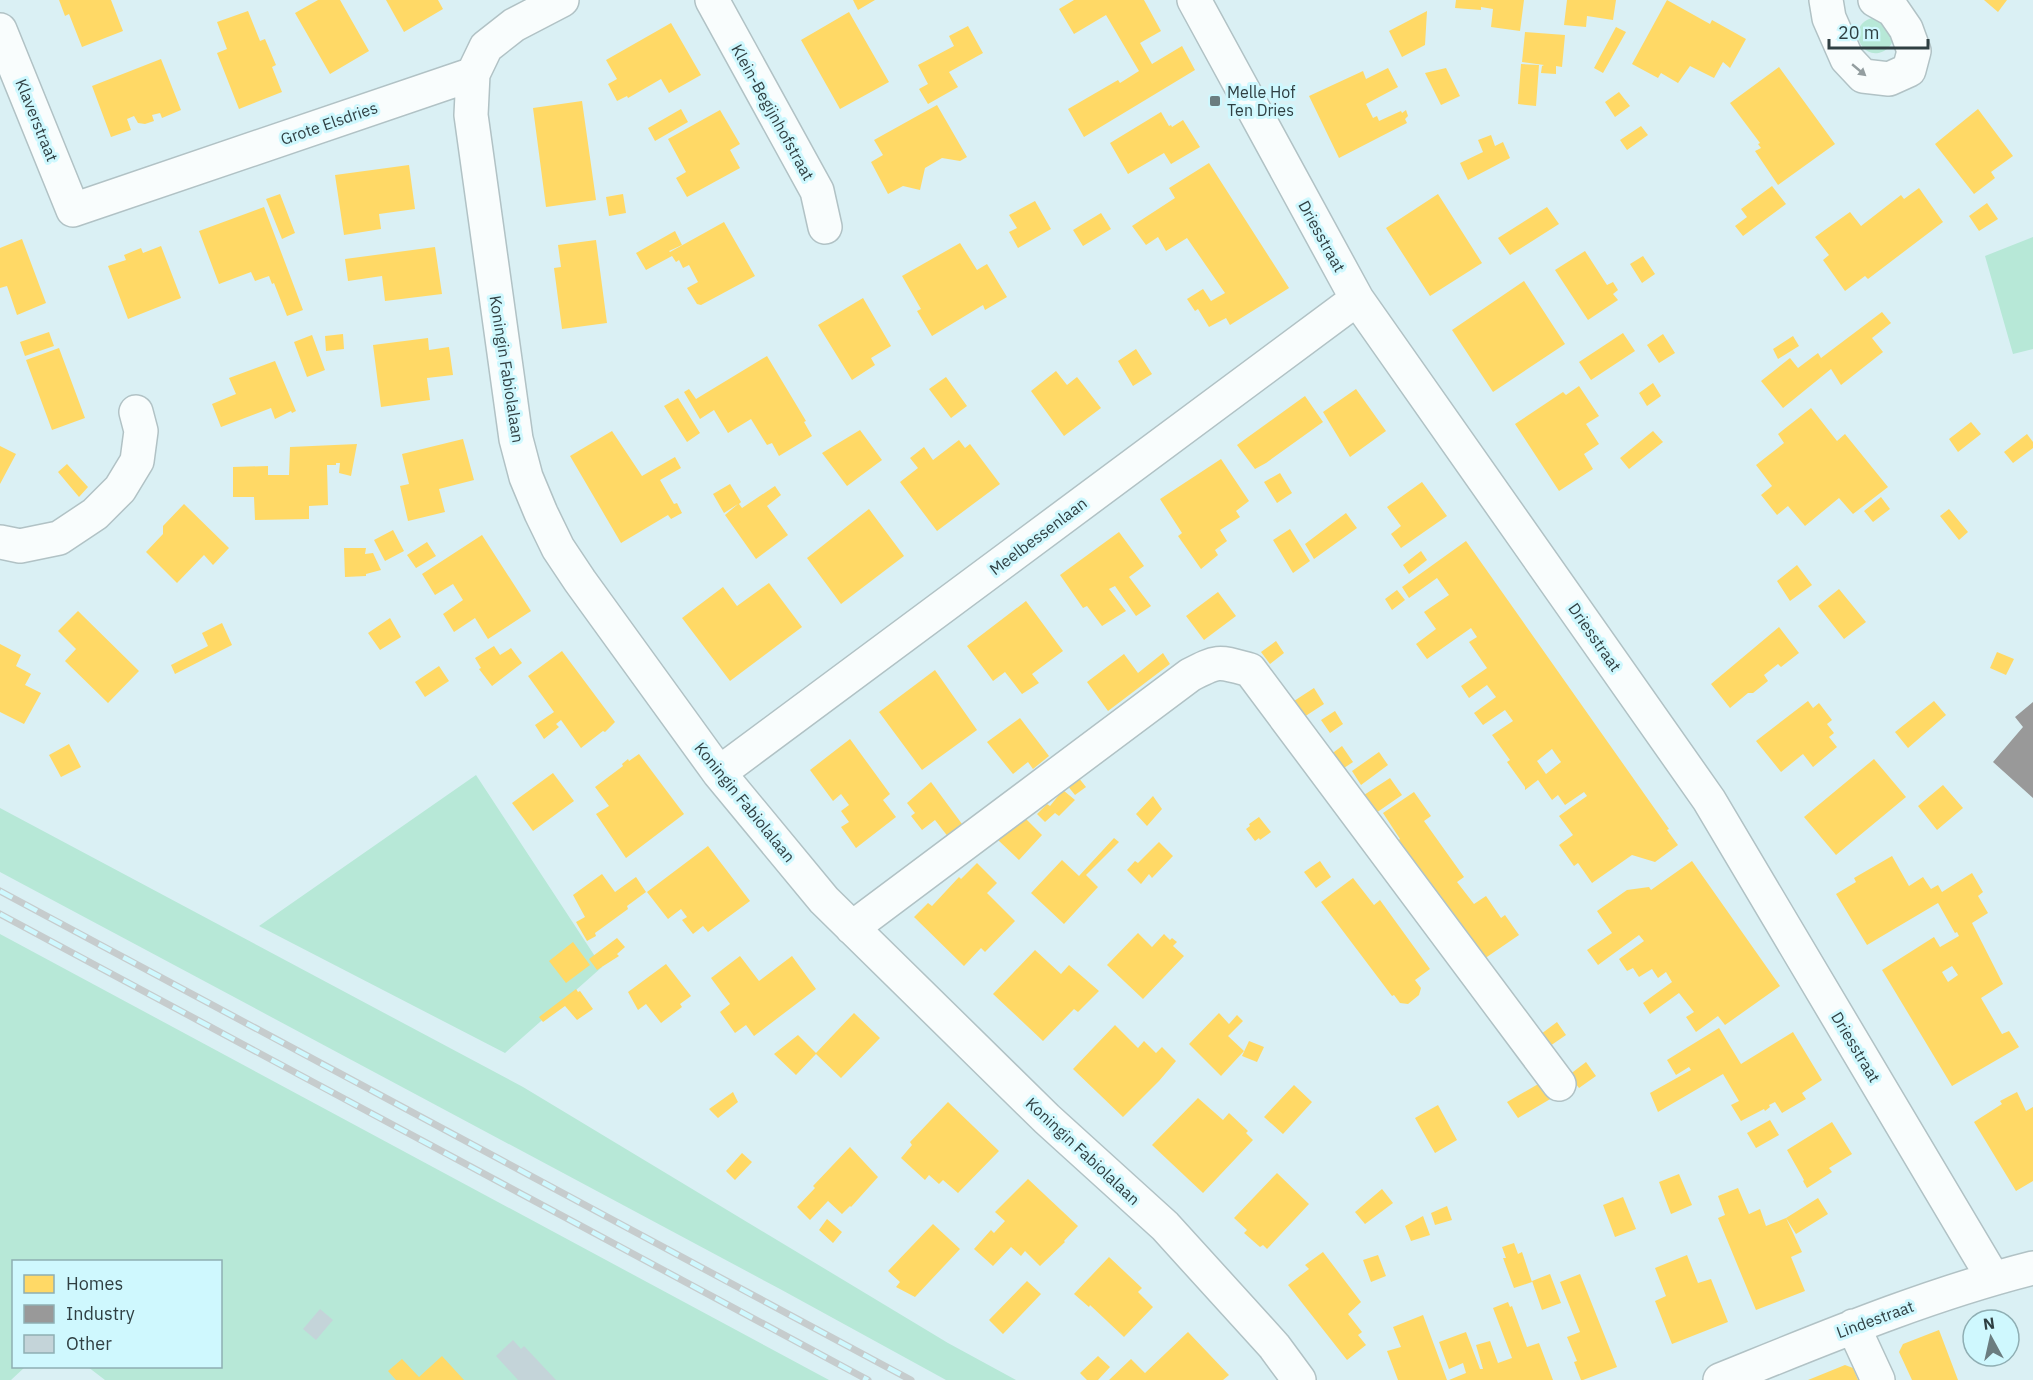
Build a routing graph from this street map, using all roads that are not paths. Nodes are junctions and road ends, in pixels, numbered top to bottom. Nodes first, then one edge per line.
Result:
1 (562, 0) edge
2 (712, 0) edge
3 (1194, 0) edge
4 (1826, 0) edge
5 (1875, 0) edge
6 (0, 30) edge
7 (473, 74) junction
8 (73, 210) joint
9 (825, 227) dead end
10 (1357, 299) junction
11 (136, 411) dead end
12 (0, 542) edge
13 (719, 773) junction
14 (852, 928) junction
15 (1559, 1084) dead end
16 (2033, 1268) edge
17 (1992, 1278) junction
18 (1853, 1326) junction
19 (1299, 1380) edge
20 (1720, 1380) edge
21 (1878, 1380) edge

1 - 7 street
2 - 9 street, Klein-Begijnhofstraat
3 - 10 street, Driesstraat
4 -> 5 street
6 - 8 street, Klaverstraat
7 - 8 street, Grote Elsdries
7 - 13 street, Koningin Fabiolalaan
10 - 13 street, Meelbessenlaan
10 - 17 street, Driesstraat
11 - 12 street
13 - 14 street, Koningin Fabiolalaan
14 - 15 street
14 - 19 street, Koningin Fabiolalaan
16 - 17 street, Lindestraat
17 - 18 street, Lindestraat
18 - 20 street, Lindestraat
18 - 21 street

